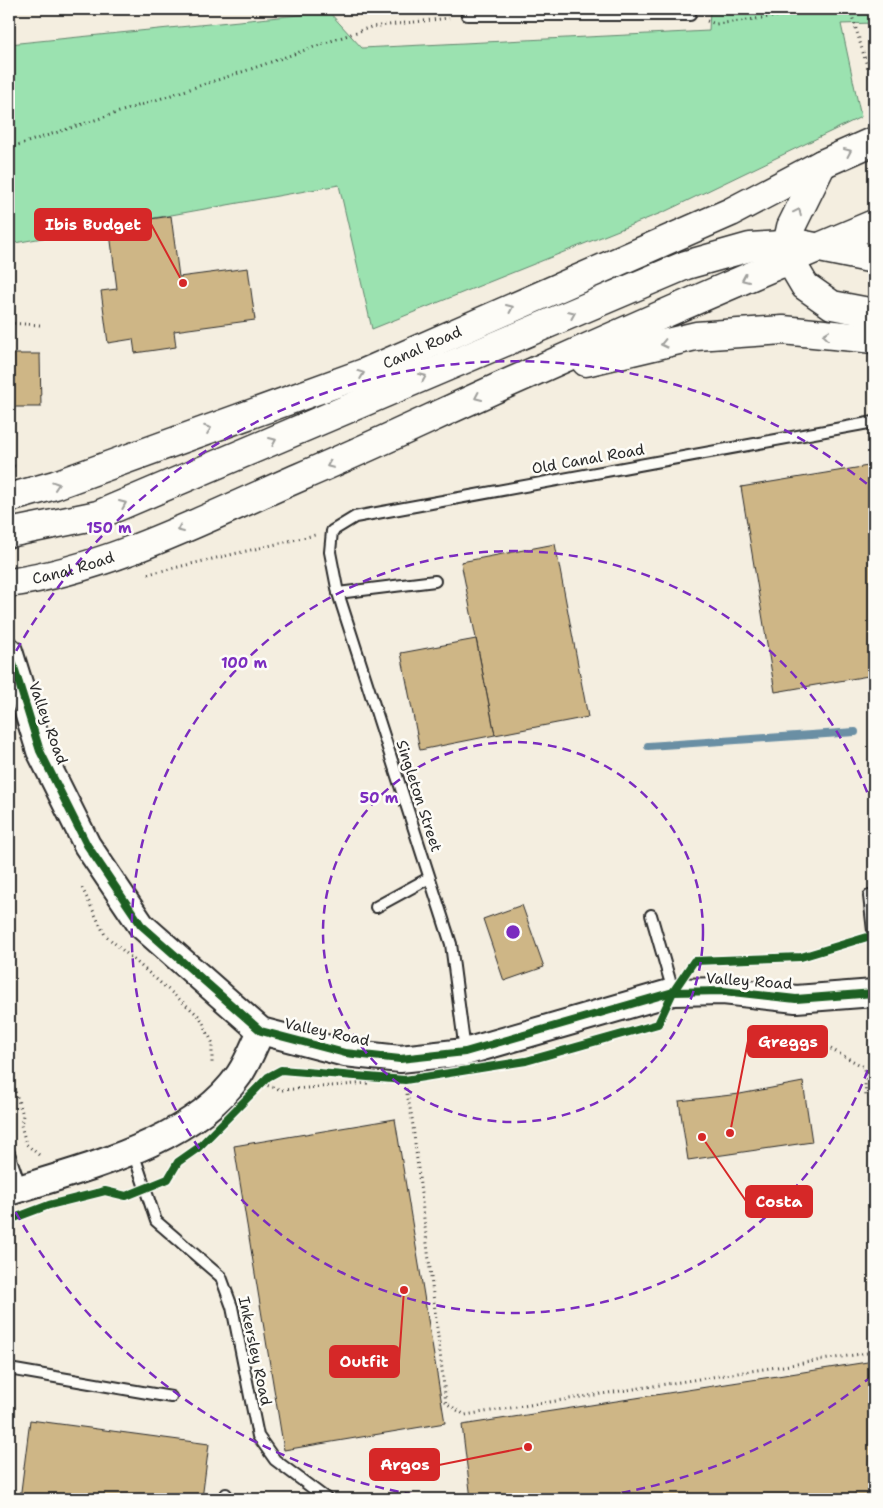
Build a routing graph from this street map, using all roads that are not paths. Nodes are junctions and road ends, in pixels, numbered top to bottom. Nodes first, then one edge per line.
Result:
1 (690, 12) edge
2 (467, 16) road end
3 (874, 141) edge
4 (822, 164) junction
5 (874, 224) edge
6 (819, 247) junction
7 (788, 252) junction
8 (874, 260) edge
9 (874, 313) edge
10 (874, 339) edge
11 (522, 377) junction
12 (874, 422) edge
13 (9, 498) edge
14 (9, 533) edge
15 (330, 552) joint
16 (435, 581) dead end
17 (9, 583) edge
18 (338, 593) junction
19 (9, 651) edge
20 (429, 878) junction
21 (869, 896) dead end
22 (376, 907) dead end
23 (651, 915) dead end
24 (874, 940) edge
25 (673, 992) junction
26 (874, 993) edge
27 (261, 1031) junction
28 (465, 1052) junction
29 (133, 1152) junction
30 (9, 1153) edge
31 (15, 1190) edge
32 (9, 1369) edge
33 (171, 1397) dead end
34 (327, 1499) edge

1 - 2 lane
4 -> 3 main road, Canal Road
7 -> 4 main road
13 -> 4 main road, Canal Road
5 - 6 main road, Canal Road
6 - 7 main road, Canal Road
6 - 8 main road
7 - 9 main road
7 -> 11 main road, Canal Road
14 -> 7 main road
10 -> 11 main road, Canal Road
11 -> 17 main road, Canal Road
12 - 15 lane, Old Canal Road
15 - 18 lane, Singleton Street
16 - 18 lane
18 - 20 lane, Singleton Street
19 - 27 street, Valley Road
20 - 22 lane
20 - 28 lane, Singleton Street
21 - 24 lane
23 - 25 lane
25 - 26 street, Valley Road
25 - 28 street, Valley Road
27 - 28 street, Valley Road
27 - 29 street, Valley Road
29 - 31 street, Valley Road
29 - 34 lane, Inkersley Road
30 - 31 lane
32 - 33 lane

